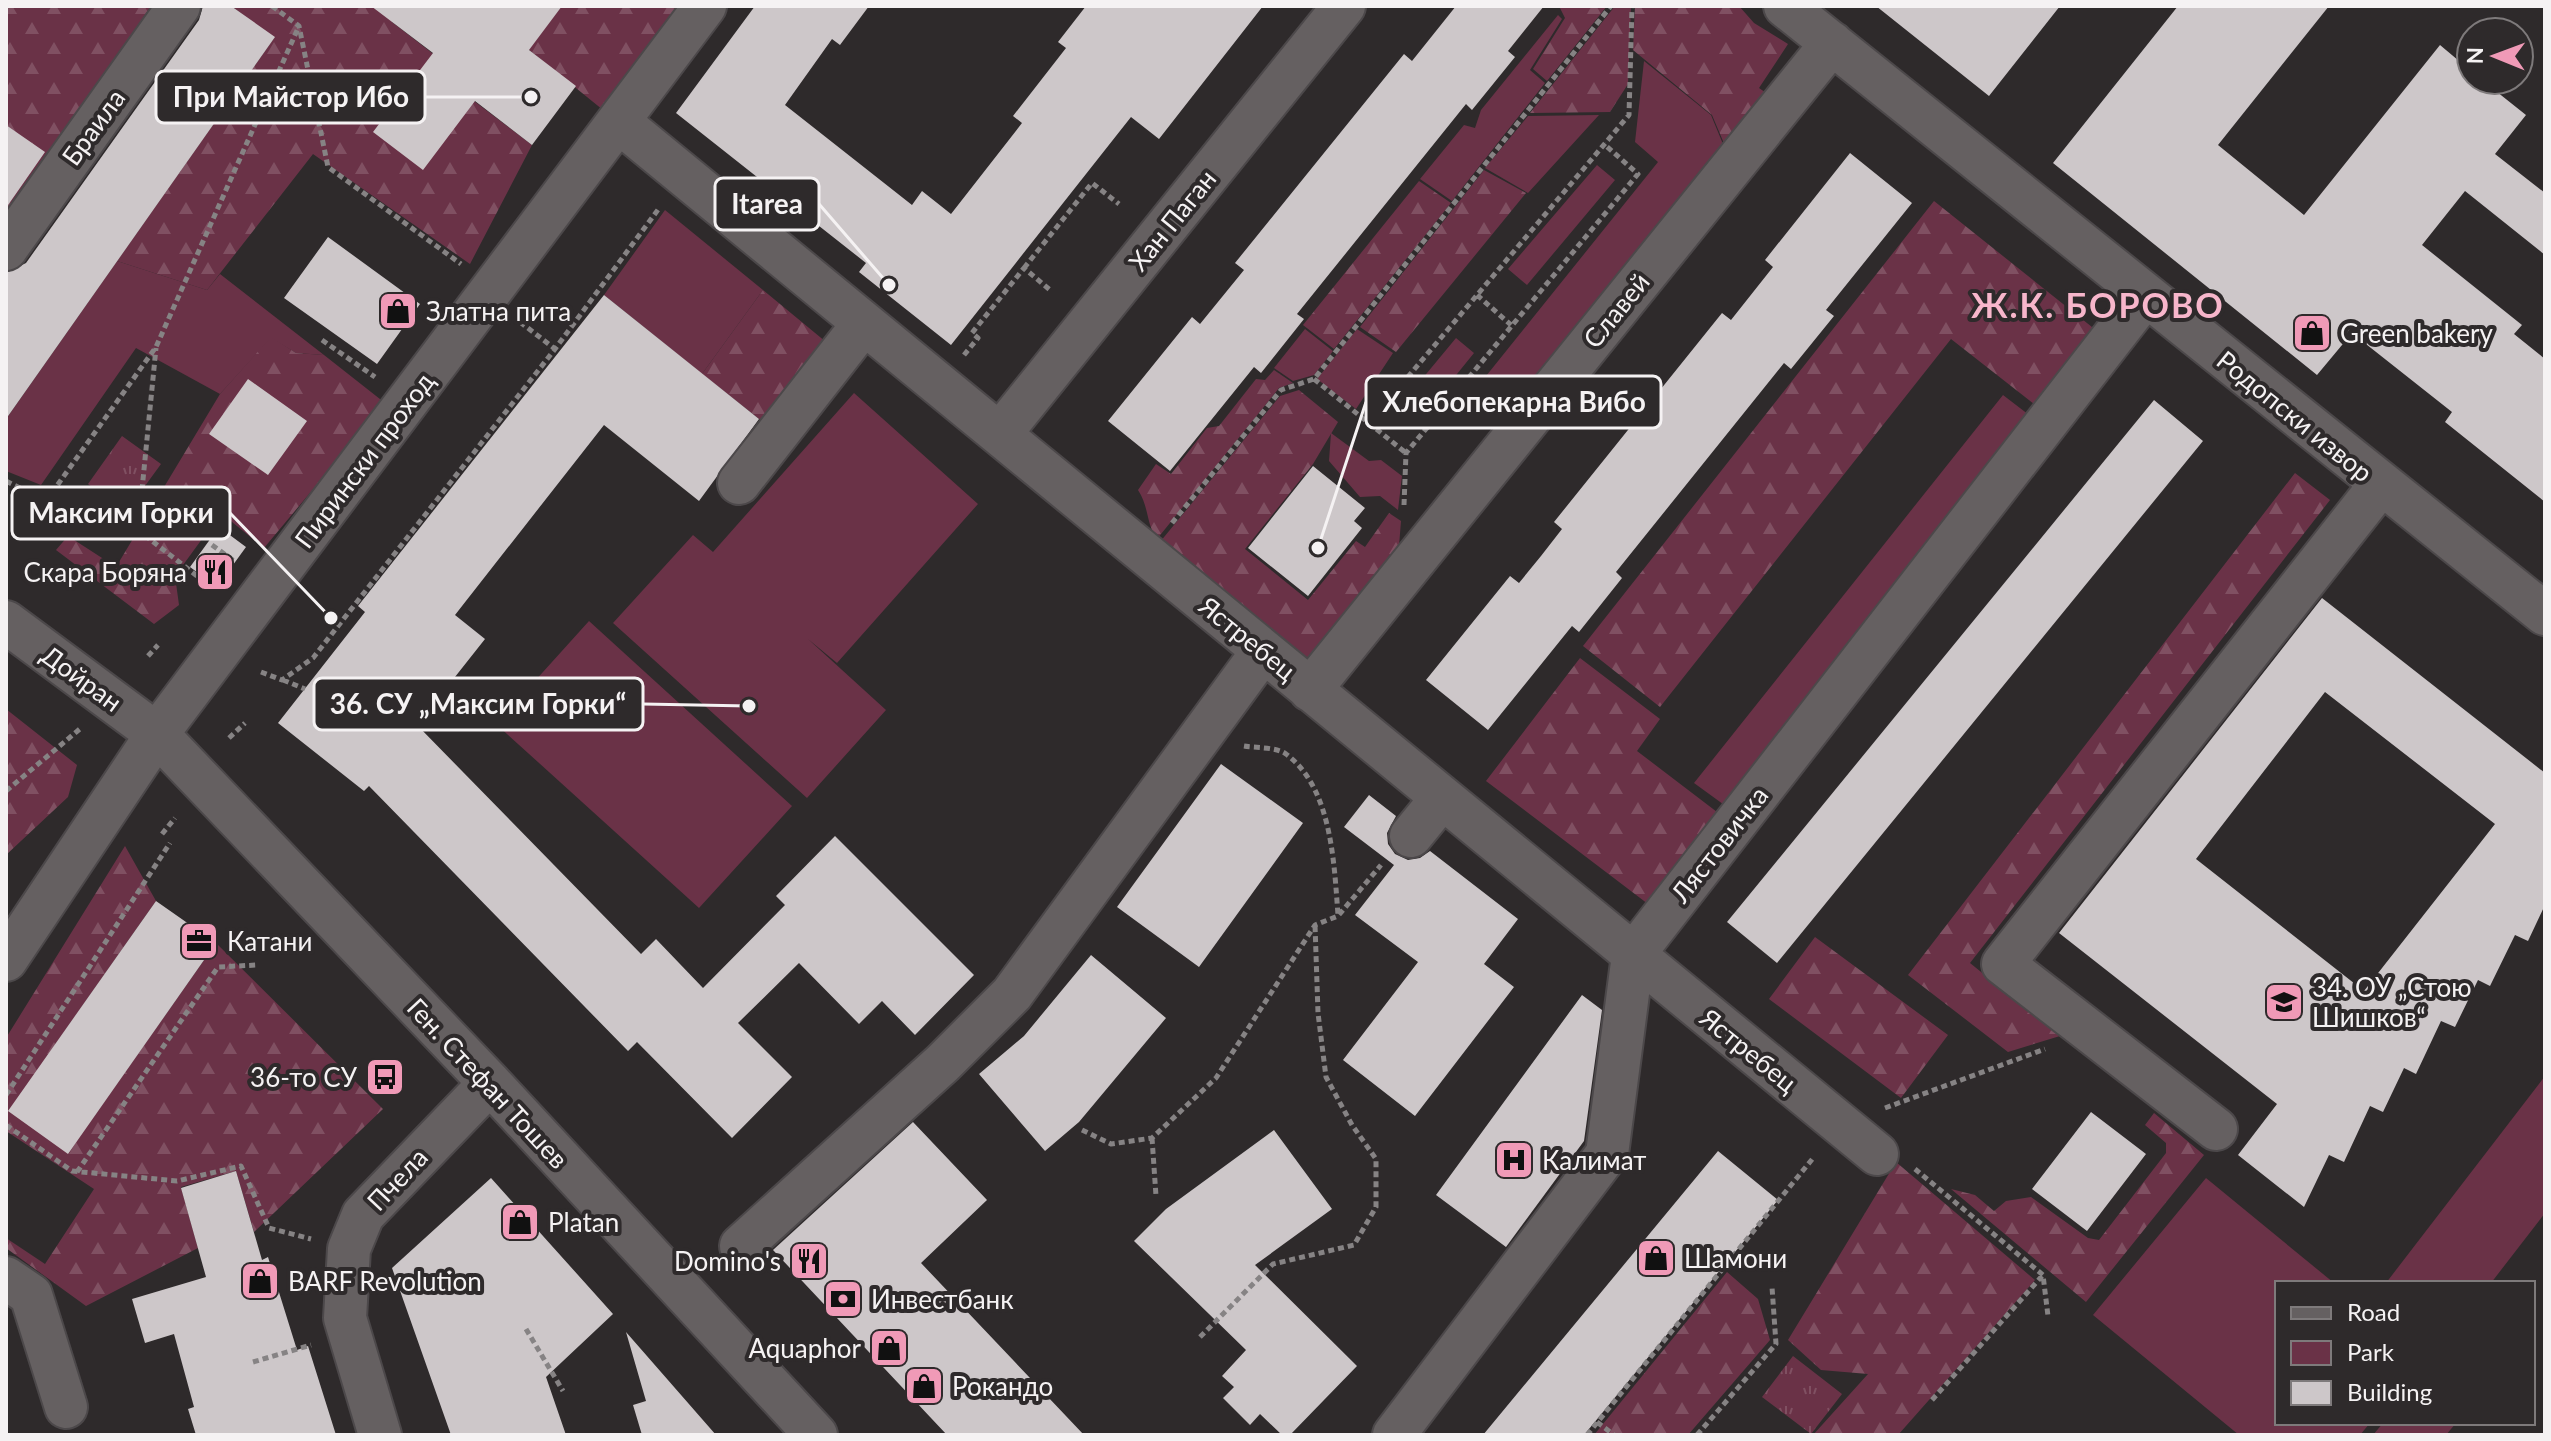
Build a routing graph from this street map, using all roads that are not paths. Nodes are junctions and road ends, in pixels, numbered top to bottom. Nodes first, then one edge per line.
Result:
1 (179, 6) edge
2 (705, 6) edge
3 (1344, 6) edge
4 (1785, 6) edge
5 (1832, 43) junction
6 (619, 122) junction
7 (6, 249) edge
8 (2145, 296) junction
9 (864, 323) junction
10 (1000, 434) junction
11 (739, 483) dead end
12 (2381, 484) junction
13 (2545, 614) edge
14 (6, 622) edge
15 (1263, 651) junction
16 (1310, 690) junction
17 (157, 734) junction
18 (1442, 798) junction
19 (1398, 849) road end
20 (1633, 955) junction
21 (6, 960) edge
22 (490, 1083) junction
23 (2216, 1129) dead end
24 (1877, 1154) road end
25 (741, 1246) dead end
26 (6, 1278) edge
27 (66, 1407) dead end
28 (380, 1435) edge
29 (816, 1435) edge
30 (1394, 1435) edge

1 - 7 street, Браила
2 - 6 street, Пирински проход
3 - 10 street, Хан Паган
4 - 5 street, Родопски извор
5 - 8 street, Родопски извор
5 - 16 street, Славей
6 - 9 street, Ястребец
6 - 17 street, Пирински проход
8 - 12 street, Родопски извор
8 - 20 street, Лястовичка
9 - 10 street, Ястребец
9 - 11 street
10 - 15 street, Ястребец
12 - 13 street, Родопски извор
12 - 23 street
14 - 17 street, Дойран
15 - 16 street, Ястребец
15 - 25 street
16 - 18 street, Ястребец
17 - 21 street, Пирински проход
17 - 22 street, Ген. Стефан Тошев
18 - 19 street
18 - 20 street, Ястребец
20 - 24 street, Ястребец
20 - 30 street
22 - 28 street, Пчела
22 - 29 street, Ген. Стефан Тошев
26 - 27 street

